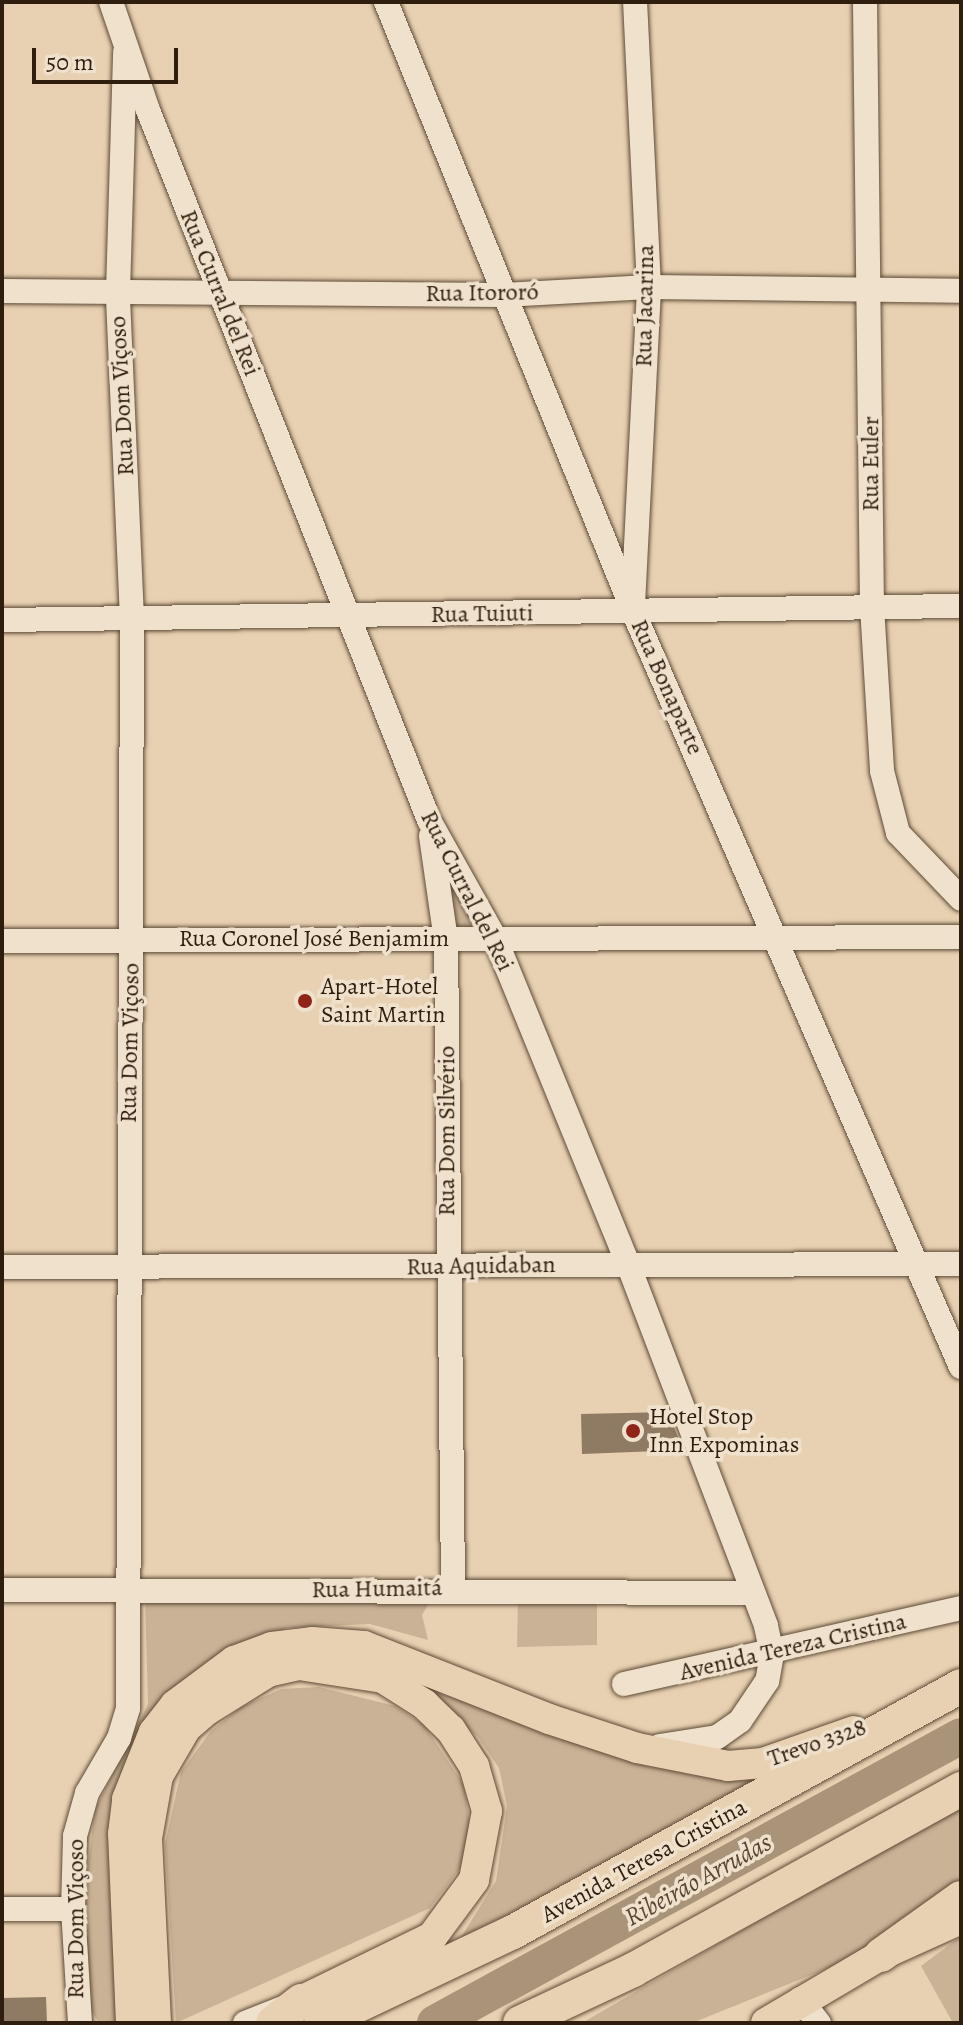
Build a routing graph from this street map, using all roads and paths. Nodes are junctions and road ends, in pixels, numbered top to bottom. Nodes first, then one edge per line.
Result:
1 (111, 2) edge
2 (386, 2) edge
3 (635, 2) edge
4 (865, 2) edge
5 (125, 52) junction
6 (649, 287) junction
7 (2, 291) edge
8 (961, 291) edge
9 (118, 292) junction
10 (219, 293) junction
11 (869, 293) junction
12 (504, 295) junction
13 (872, 606) junction
14 (961, 606) edge
15 (633, 611) junction
16 (350, 618) junction
17 (132, 619) junction
18 (2, 620) edge
19 (429, 820) junction
20 (961, 899) edge
21 (961, 937) edge
22 (495, 938) junction
23 (131, 939) junction
24 (446, 940) junction
25 (778, 940) junction
26 (2, 941) edge
27 (628, 1264) junction
28 (917, 1264) junction
29 (961, 1264) edge
30 (447, 1266) junction
31 (2, 1267) edge
32 (128, 1269) junction
33 (961, 1367) edge
34 (453, 1588) junction
35 (2, 1590) edge
36 (129, 1592) junction
37 (752, 1593) junction
38 (961, 1608) edge
39 (772, 1654) junction
40 (624, 1684) dead end
41 (953, 1691) edge
42 (637, 1748) junction
43 (961, 1789) edge
44 (961, 1898) edge
45 (2, 1909) edge
46 (73, 1909) junction
47 (961, 1919) edge
48 (139, 1924) junction
49 (881, 1955) junction
50 (633, 1970) junction
51 (800, 1999) junction
52 (311, 2012) edge
53 (80, 2023) edge
54 (131, 2023) edge
55 (156, 2023) edge
56 (245, 2023) edge
57 (273, 2023) edge
58 (520, 2023) edge
59 (551, 2023) edge
60 (740, 2023) edge
61 (766, 2023) edge
62 (819, 2023) edge

1 - 5 street, Rua Curral del Rei
2 - 12 street, Rua Bonaparte
3 - 6 street, Rua Jacarina
4 - 11 street, Rua Euler
5 - 9 street, Rua Dom Viçoso
5 - 10 street, Rua Curral del Rei
6 - 11 street, Rua Itororó
6 - 12 street, Rua Itororó
6 - 15 street, Rua Jacarina
7 - 9 street, Rua Itororó
8 - 11 street, Rua Itororó
9 - 10 street, Rua Itororó
9 - 17 street, Rua Dom Viçoso
10 - 12 street, Rua Itororó
10 - 16 street, Rua Curral del Rei
11 - 13 street, Rua Euler
12 - 15 street, Rua Bonaparte
13 - 14 street, Rua Tuiuti
13 - 15 street, Rua Tuiuti
13 - 20 street, Rua Euler
15 - 16 street, Rua Tuiuti
15 - 25 street, Rua Bonaparte
16 - 17 street, Rua Tuiuti
16 - 19 street, Rua Curral del Rei
17 - 18 street, Rua Tuiuti
17 - 23 street, Rua Dom Viçoso
19 - 22 street, Rua Curral del Rei
19 - 24 street, Rua Dom Silvério
21 - 25 street, Rua Coronel José Benjamim
22 - 24 street, Rua Coronel José Benjamim
22 - 25 street, Rua Coronel José Benjamim
22 - 27 street, Rua Curral del Rei
23 - 24 street, Rua Coronel José Benjamim
23 - 26 street, Rua Coronel José Benjamim
23 - 32 street, Rua Dom Viçoso
24 - 30 street, Rua Dom Silvério
25 - 28 street, Rua Bonaparte
27 - 28 street, Rua Aquidaban
27 - 30 street, Rua Aquidaban
27 - 37 street, Rua Curral del Rei
28 - 29 street, Rua Aquidaban
28 - 33 street, Rua Bonaparte
30 - 32 street, Rua Aquidaban
30 - 34 street, Rua Dom Silvério
31 - 32 street, Rua Aquidaban
32 - 36 street, Rua Dom Viçoso
34 - 36 street, Rua Humaitá
34 - 37 street, Rua Humaitá
35 - 36 street, Rua Humaitá
36 - 46 street, Rua Dom Viçoso
37 - 39 street, Rua Curral del Rei
38 - 39 street, Avenida Tereza Cristina
39 - 40 street, Avenida Tereza Cristina
39 - 42 street
41 - 42 main road, Trevo 3328
41 - 52 highway, Avenida Teresa Cristina
42 - 48 main road, Trevo 3328
43 - 50 highway
44 - 49 highway
45 - 46 street
46 - 53 street, Rua Dom Viçoso
47 - 49 main road
48 - 52 main road
48 - 54 main road
48 - 55 main road
49 - 51 main road
50 - 58 highway
50 - 59 highway
51 - 60 main road
51 - 61 main road
51 - 62 street
52 - 56 street
52 - 57 highway, Avenida Teresa Cristina

